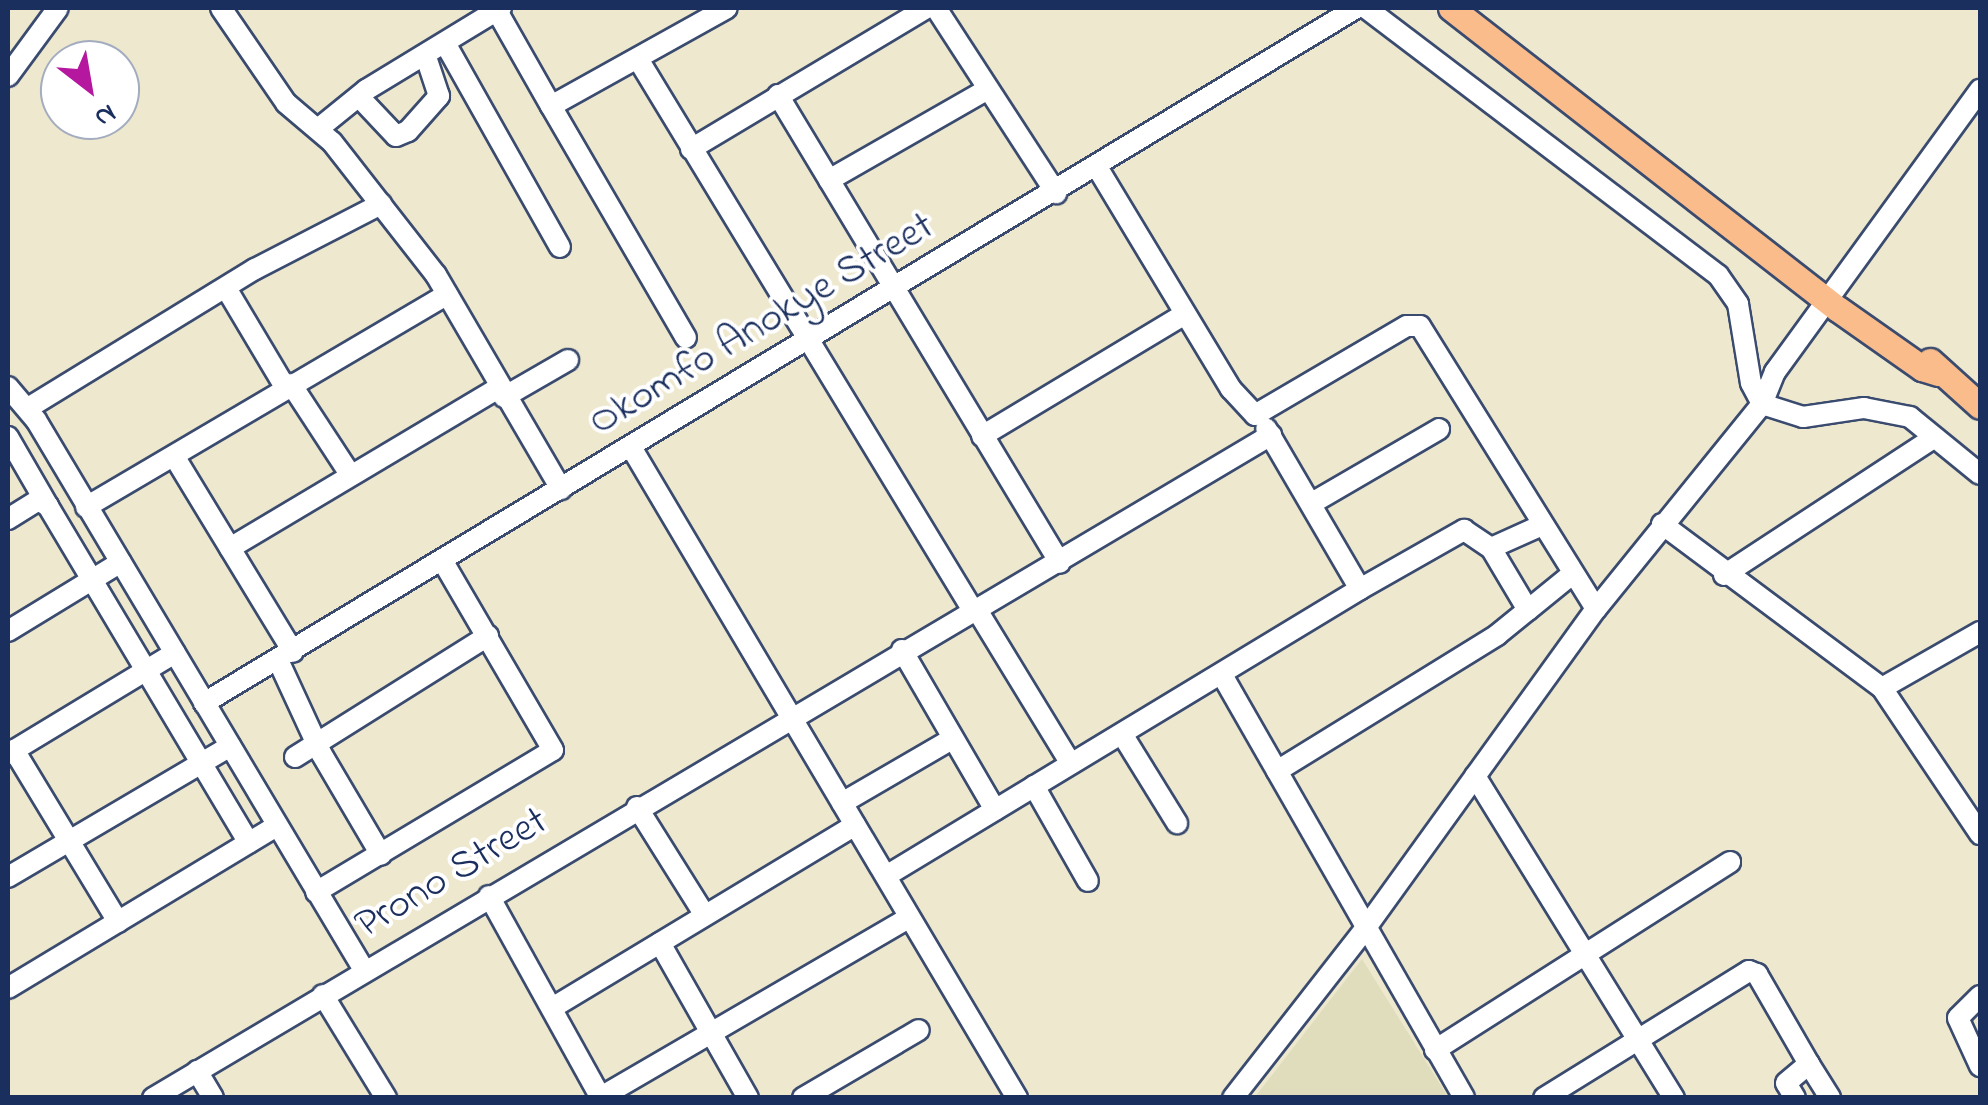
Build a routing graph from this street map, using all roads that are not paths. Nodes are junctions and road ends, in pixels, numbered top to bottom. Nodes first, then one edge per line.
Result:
1 (58, 8) edge
2 (222, 8) edge
3 (728, 8) edge
4 (927, 8) edge
5 (936, 8) edge
6 (1356, 8) edge
7 (1366, 8) edge
8 (1450, 8) edge
9 (499, 10) edge
10 (445, 44) junction
11 (426, 57) junction
12 (638, 59) junction
13 (8, 76) edge
14 (988, 89) junction
15 (1980, 90) edge
16 (778, 95) junction
17 (361, 99) junction
18 (550, 106) junction
19 (318, 129) junction
20 (691, 150) junction
21 (1097, 166) junction
22 (829, 180) junction
23 (1056, 193) junction
24 (381, 204) junction
25 (560, 248) dead end
26 (226, 288) junction
27 (896, 290) junction
28 (446, 294) junction
29 (1838, 299) junction
30 (1186, 314) junction
31 (686, 338) dead end
32 (805, 342) junction
33 (568, 360) dead end
34 (288, 385) junction
35 (8, 388) edge
36 (501, 393) junction
37 (1762, 404) junction
38 (1980, 406) edge
39 (28, 408) junction
40 (1255, 415) junction
41 (1439, 429) dead end
42 (1271, 435) junction
43 (982, 436) junction
44 (8, 437) edge
45 (1933, 438) junction
46 (631, 447) junction
47 (174, 456) junction
48 (350, 474) junction
49 (1980, 474) edge
50 (561, 489) junction
51 (1312, 503) junction
52 (48, 506) junction
53 (86, 507) junction
54 (8, 519) edge
55 (1662, 524) junction
56 (1540, 526) junction
57 (230, 548) junction
58 (1491, 548) junction
59 (442, 560) junction
60 (120, 562) junction
61 (1060, 563) junction
62 (1571, 575) junction
63 (1724, 575) junction
64 (92, 579) junction
65 (1360, 589) junction
66 (1596, 609) junction
67 (1528, 610) junction
68 (976, 611) junction
69 (8, 631) edge
70 (1980, 632) edge
71 (488, 636) junction
72 (902, 650) junction
73 (175, 653) junction
74 (286, 656) junction
75 (147, 670) junction
76 (1222, 675) junction
77 (1882, 688) junction
78 (204, 703) junction
79 (790, 715) junction
80 (1122, 734) junction
81 (952, 739) junction
82 (320, 742) junction
83 (230, 746) junction
84 (10, 752) edge
85 (295, 758) dead end
86 (201, 762) junction
87 (1071, 764) junction
88 (1276, 771) junction
89 (1475, 776) junction
90 (1034, 786) junction
91 (842, 803) junction
92 (638, 807) junction
93 (996, 810) junction
94 (1177, 823) dead end
95 (855, 825) junction
96 (277, 826) junction
97 (1980, 834) edge
98 (68, 840) junction
99 (248, 843) junction
100 (381, 855) junction
101 (1730, 862) dead end
102 (886, 876) junction
103 (8, 877) edge
104 (1088, 881) dead end
105 (316, 892) junction
106 (489, 896) junction
107 (704, 914) junction
108 (909, 918) junction
109 (118, 922) junction
110 (1365, 928) junction
111 (660, 942) junction
112 (1584, 952) junction
113 (364, 970) junction
114 (8, 988) edge
115 (323, 995) junction
116 (1980, 996) edge
117 (552, 1008) junction
118 (919, 1030) dead end
119 (709, 1034) junction
120 (1637, 1038) junction
121 (1436, 1050) junction
122 (1809, 1064) junction
123 (1980, 1066) edge
124 (197, 1071) junction
125 (588, 1074) junction
126 (627, 1091) edge
127 (601, 1097) edge
128 (153, 1098) edge
129 (213, 1098) edge
130 (386, 1098) edge
131 (584, 1098) edge
132 (748, 1098) edge
133 (804, 1098) edge
134 (1017, 1098) edge
135 (1233, 1098) edge
136 (1464, 1098) edge
137 (1544, 1098) edge
138 (1674, 1098) edge
139 (1795, 1098) edge
140 (1830, 1098) edge

1 - 13 street
2 - 19 street
3 - 12 street
4 - 16 street
5 - 14 street
6 - 21 street, Okomfo Anokye Street
7 - 37 street
8 - 29 main road
9 - 10 street
9 - 18 street
10 - 11 street
10 - 25 street
11 - 17 street
11 - 17 street
12 - 18 street
12 - 20 street
14 - 22 street
14 - 23 street
15 - 29 street
16 - 20 street
16 - 22 street
17 - 19 street
18 - 31 street
19 - 24 street
20 - 32 street
21 - 23 street, Okomfo Anokye Street
21 - 30 street
22 - 27 street
23 - 27 street, Okomfo Anokye Street
24 - 26 street
24 - 28 street
26 - 34 street
26 - 39 street
27 - 32 street, Okomfo Anokye Street
27 - 43 street
28 - 34 street
28 - 36 street
29 - 37 street
29 - 38 main road
30 - 40 street
30 - 43 street
32 - 46 street, Okomfo Anokye Street
32 - 68 street
33 - 36 street
34 - 47 street
34 - 48 street
35 - 39 street
36 - 48 street
36 - 50 street
37 - 45 street
37 - 55 street
39 - 53 street
40 - 42 street
40 - 56 street
41 - 51 street
42 - 51 street
42 - 61 street, Prono Street
43 - 61 street
44 - 52 street
45 - 49 street
45 - 63 street
46 - 50 street, Okomfo Anokye Street
46 - 79 street
47 - 53 street
47 - 57 street
48 - 57 street
50 - 59 street, Okomfo Anokye Street
51 - 65 street
52 - 54 street
52 - 64 street
53 - 60 street
55 - 63 street
55 - 66 street
56 - 58 street
56 - 62 street
57 - 74 street
58 - 65 street
58 - 67 street
59 - 71 street
59 - 74 street, Okomfo Anokye Street
60 - 64 street
60 - 73 street
61 - 68 street, Prono Street
62 - 66 street
62 - 67 street
63 - 77 street
64 - 69 street
64 - 75 street
65 - 76 street
66 - 89 street
67 - 88 street
68 - 72 street, Prono Street
68 - 87 street
70 - 77 street
71 - 82 street
71 - 100 street
72 - 79 street, Prono Street
72 - 81 street
73 - 75 street
73 - 78 street
74 - 78 street, Okomfo Anokye Street
74 - 82 street
75 - 84 street
75 - 86 street
76 - 80 street
76 - 88 street
77 - 97 street
78 - 83 street
79 - 91 street
79 - 92 street, Prono Street
80 - 87 street
80 - 94 street
81 - 91 street
81 - 93 street
82 - 85 street
82 - 100 street
83 - 86 street
83 - 96 street
84 - 98 street
86 - 98 street
86 - 99 street
87 - 90 street
88 - 110 street
89 - 110 street
89 - 112 street
90 - 93 street
90 - 104 street
91 - 95 street
92 - 106 street, Prono Street
92 - 107 street
93 - 102 street
95 - 102 street
95 - 107 street
96 - 99 street
96 - 105 street
98 - 103 street
98 - 109 street
99 - 109 street
100 - 105 street
101 - 112 street
102 - 108 street
105 - 113 street
106 - 113 street, Prono Street
106 - 117 street
107 - 111 street
108 - 119 street
108 - 134 street
109 - 114 street
110 - 121 street
110 - 135 street
111 - 117 street
111 - 119 street
112 - 120 street
112 - 121 street
113 - 115 street, Prono Street
115 - 124 street, Prono Street
115 - 130 street
116 - 123 street
117 - 125 street
118 - 133 street
119 - 126 street
119 - 132 street
120 - 122 street
120 - 137 street
120 - 138 street
121 - 136 street
122 - 139 street
122 - 140 street
124 - 128 street, Prono Street
124 - 129 street
125 - 127 street
125 - 131 street
126 - 127 street

